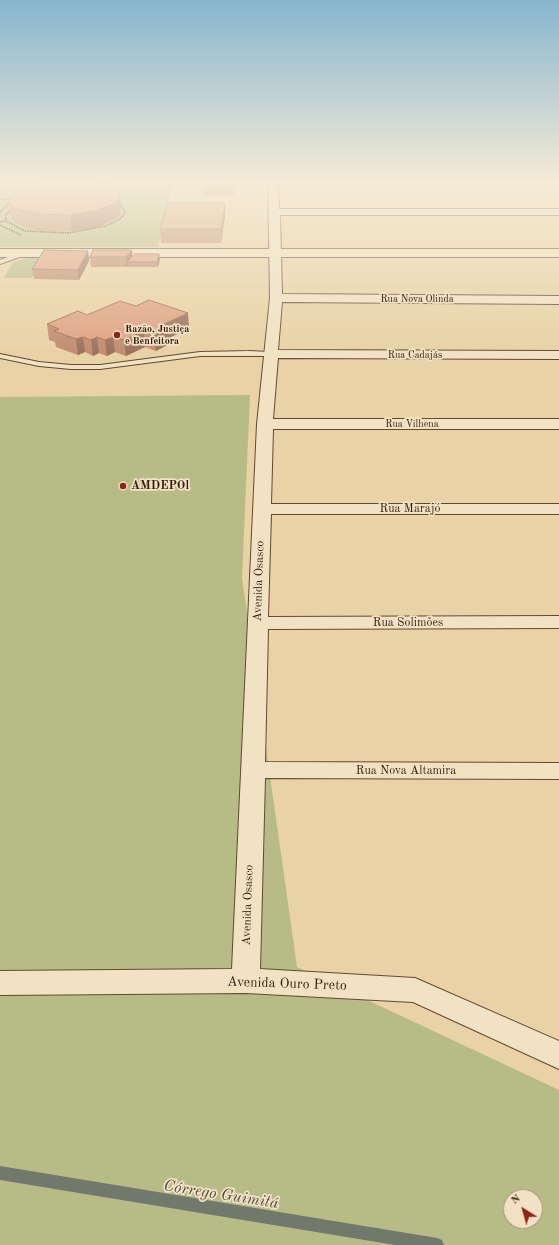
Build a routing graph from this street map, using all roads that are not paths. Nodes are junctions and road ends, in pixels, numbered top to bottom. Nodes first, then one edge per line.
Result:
1 (275, 240) edge
2 (0, 253) edge
3 (26, 253) junction
4 (276, 253) junction
5 (559, 253) edge
6 (0, 262) edge
7 (276, 298) junction
8 (559, 300) edge
9 (270, 354) junction
10 (559, 355) edge
11 (0, 356) edge
12 (265, 424) junction
13 (559, 424) edge
14 (262, 509) junction
15 (559, 509) edge
16 (559, 622) edge
17 (258, 623) junction
18 (253, 770) junction
19 (559, 771) edge
20 (246, 981) junction
21 (0, 983) edge
22 (559, 1055) edge

1 - 4 street, Avenida Osasco
2 - 3 street
3 - 4 street
3 - 6 lane
4 - 5 street
4 - 7 street, Avenida Osasco
7 - 8 street, Rua Nova Olinda
7 - 9 street, Avenida Osasco
9 - 10 street, Rua Cadajás
9 - 11 lane
9 - 12 street, Avenida Osasco
12 - 13 street, Rua Vilhena
12 - 14 street, Avenida Osasco
14 - 15 street, Rua Marajó
14 - 17 street, Avenida Osasco
16 - 17 street, Rua Solimões
17 - 18 street, Avenida Osasco
18 - 19 street, Rua Nova Altamira
18 - 20 street, Avenida Osasco
20 - 21 street, Avenida Ouro Preto
20 - 22 street, Avenida Ouro Preto

